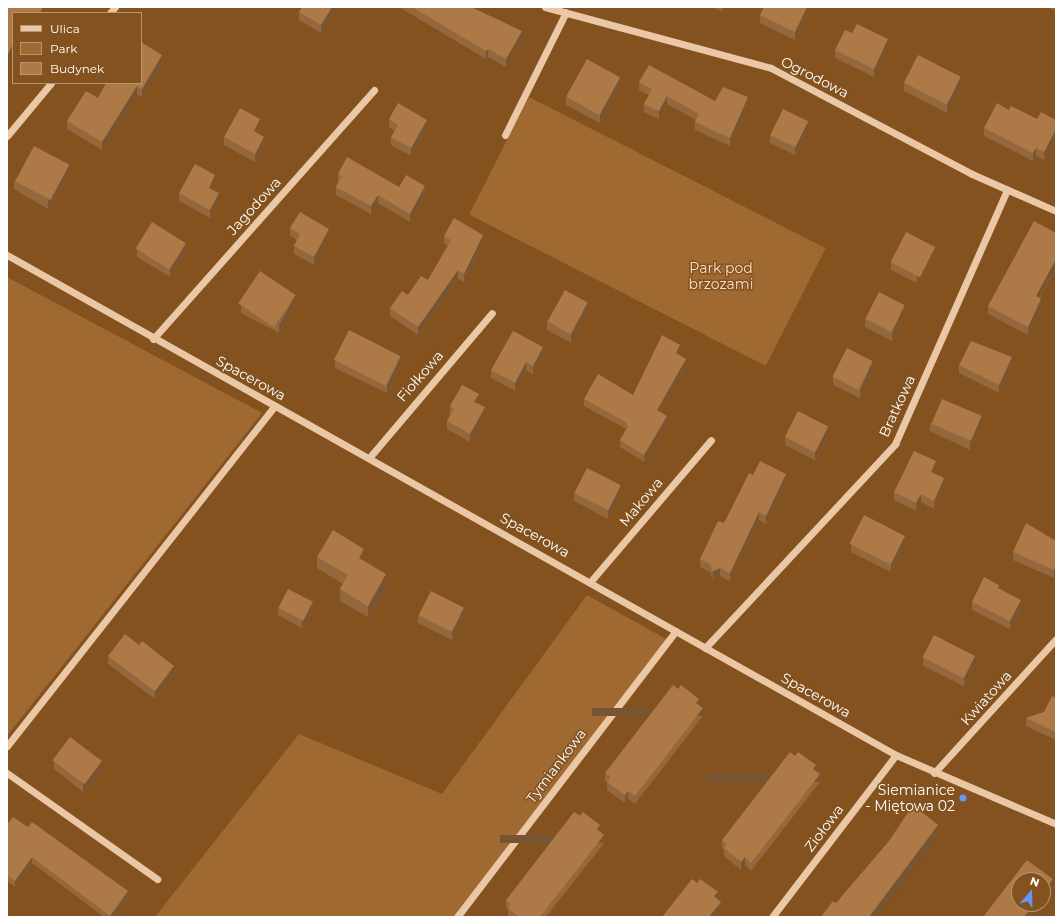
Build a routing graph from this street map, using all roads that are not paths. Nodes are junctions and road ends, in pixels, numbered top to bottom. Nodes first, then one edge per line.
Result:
1 (545, 7) edge
2 (566, 12) junction
3 (50, 84) edge
4 (374, 90) dead end
5 (505, 135) dead end
6 (7, 136) edge
7 (1007, 190) junction
8 (1056, 211) edge
9 (7, 255) edge
10 (492, 313) dead end
11 (153, 339) junction
12 (275, 406) junction
13 (711, 440) dead end
14 (369, 458) junction
15 (591, 581) junction
16 (676, 631) junction
17 (1056, 639) edge
18 (705, 648) junction
19 (7, 746) edge
20 (896, 755) junction
21 (7, 773) edge
22 (934, 773) junction
23 (1056, 824) edge
24 (157, 879) dead end
25 (457, 917) edge
26 (772, 917) edge

1 - 2 street, Ogrodowa
2 - 5 street
2 - 7 street, Ogrodowa
3 - 6 street
4 - 11 street, Jagodowa
7 - 8 street, Ogrodowa
7 - 18 street, Bratkowa
9 - 11 street, Spacerowa
10 - 14 street, Fiołkowa
11 - 12 street, Spacerowa
12 - 14 street, Spacerowa
12 - 19 street
13 - 15 street, Makowa
14 - 15 street, Spacerowa
15 - 16 street, Spacerowa
16 - 18 street, Spacerowa
16 - 25 street, Tymiankowa
17 - 22 street, Kwiatowa
18 - 20 street, Spacerowa
20 - 22 street, Spacerowa
20 - 26 street, Ziołowa
21 - 24 street
22 - 23 street, Spacerowa

